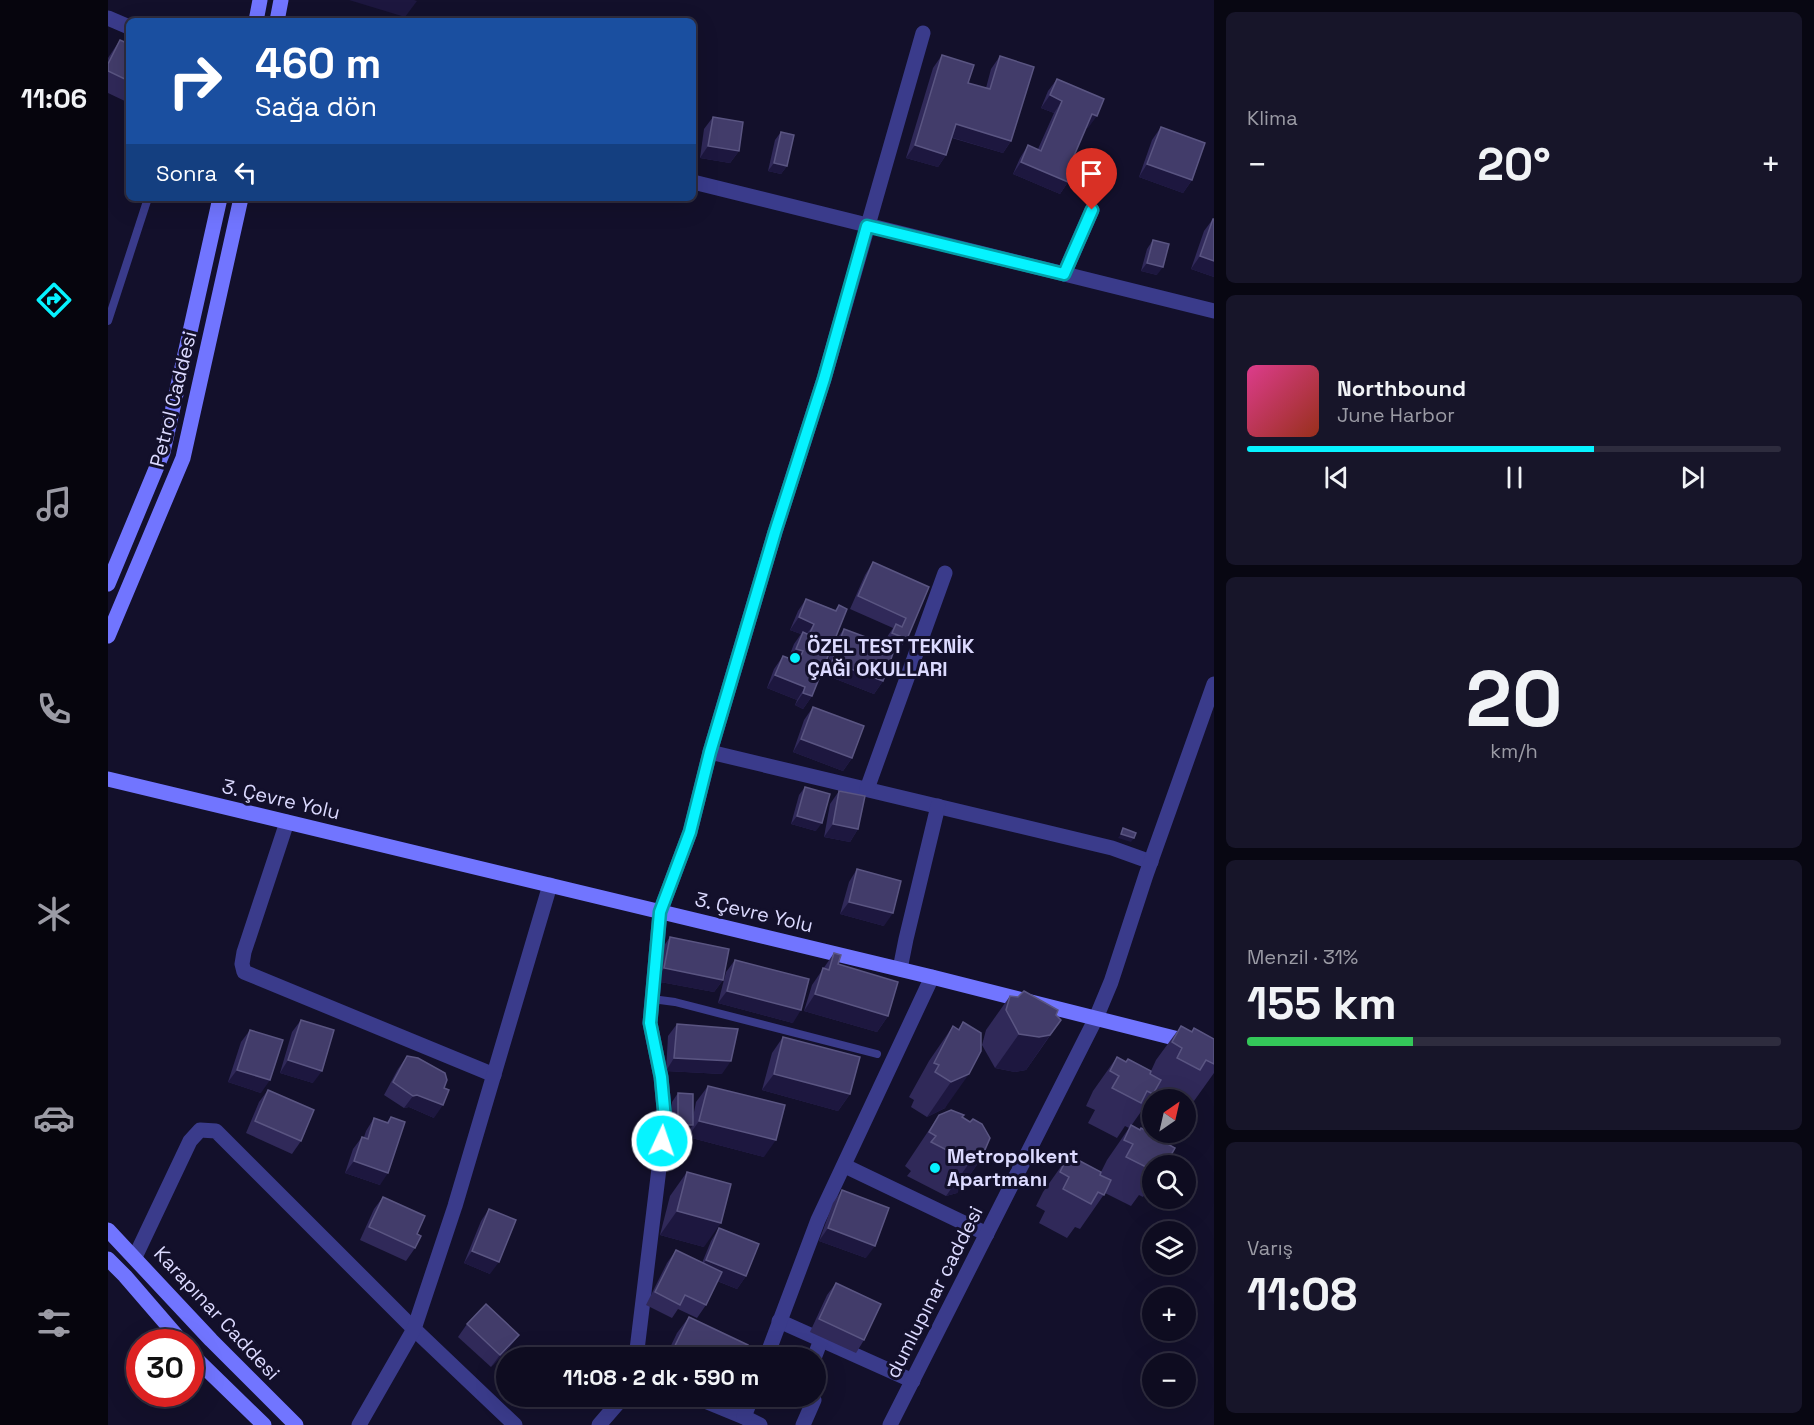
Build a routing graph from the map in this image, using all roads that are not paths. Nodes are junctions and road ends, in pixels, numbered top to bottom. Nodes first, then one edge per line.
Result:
1 (260, 0) edge
2 (281, 0) edge
3 (108, 18) edge
4 (257, 18) edge
5 (278, 18) edge
6 (126, 26) edge
7 (923, 33) dead end
8 (696, 183) edge
9 (147, 201) edge
10 (219, 201) edge
11 (240, 201) edge
12 (1092, 210) dead end
13 (867, 226) junction
14 (1064, 274) junction
15 (1214, 311) edge
16 (108, 321) edge
17 (945, 573) dead end
18 (108, 584) edge
19 (108, 636) edge
20 (1214, 684) edge
21 (710, 752) junction
22 (108, 779) edge
23 (867, 789) junction
24 (938, 806) junction
25 (287, 822) junction
26 (1150, 862) junction
27 (550, 885) junction
28 (660, 912) junction
29 (900, 969) junction
30 (932, 977) junction
31 (652, 999) junction
32 (1096, 1018) junction
33 (1214, 1048) edge
34 (877, 1054) dead end
35 (494, 1075) junction
36 (844, 1166) junction
37 (108, 1230) edge
38 (987, 1234) junction
39 (135, 1257) junction
40 (108, 1259) edge
41 (779, 1321) junction
42 (171, 1329) edge
43 (414, 1329) junction
44 (821, 1340) junction
45 (637, 1347) edge
46 (770, 1347) edge
47 (818, 1347) edge
48 (204, 1367) edge
49 (913, 1381) junction
50 (614, 1407) edge
51 (720, 1407) edge
52 (748, 1407) edge
53 (811, 1407) edge
54 (744, 1417) junction
55 (264, 1425) edge
56 (296, 1425) edge
57 (359, 1425) edge
58 (515, 1425) edge
59 (598, 1425) edge
60 (760, 1425) edge
61 (803, 1425) edge
62 (890, 1425) edge

1 - 4 main road
2 - 5 main road
3 - 6 street
7 - 13 street
8 - 13 street
9 - 16 lane
10 - 18 main road, Petrol Caddesi
11 - 19 main road, Petrol Caddesi
12 - 14 street
13 - 14 street
13 - 21 street
14 - 15 street
17 - 23 street
20 - 26 street, dumlupınar caddesi
21 - 23 street
21 - 28 street
22 - 25 main road, 3. Çevre Yolu
23 - 24 street
24 - 26 street
24 - 29 street
25 - 27 main road, 3. Çevre Yolu
25 - 35 street
26 - 32 street, dumlupınar caddesi
27 - 28 main road, 3. Çevre Yolu
27 - 35 street
28 - 29 main road, 3. Çevre Yolu
28 - 31 street
29 - 30 main road, 3. Çevre Yolu
30 - 32 main road, 3. Çevre Yolu
30 - 36 street
31 - 34 lane
31 - 45 street
32 - 33 main road, 3. Çevre Yolu
32 - 38 street, dumlupınar caddesi
35 - 43 street
36 - 38 street
36 - 41 street
37 - 39 main road, Karapınar Caddesi
38 - 49 street, dumlupınar caddesi
39 - 43 street
39 - 56 main road, Karapınar Caddesi
40 - 42 main road
41 - 44 street
41 - 46 street
43 - 57 street
43 - 58 street
44 - 47 street
44 - 49 street
48 - 55 main road
49 - 62 street, dumlupınar caddesi
50 - 59 street
51 - 54 street
52 - 54 street
53 - 61 street
54 - 60 street

